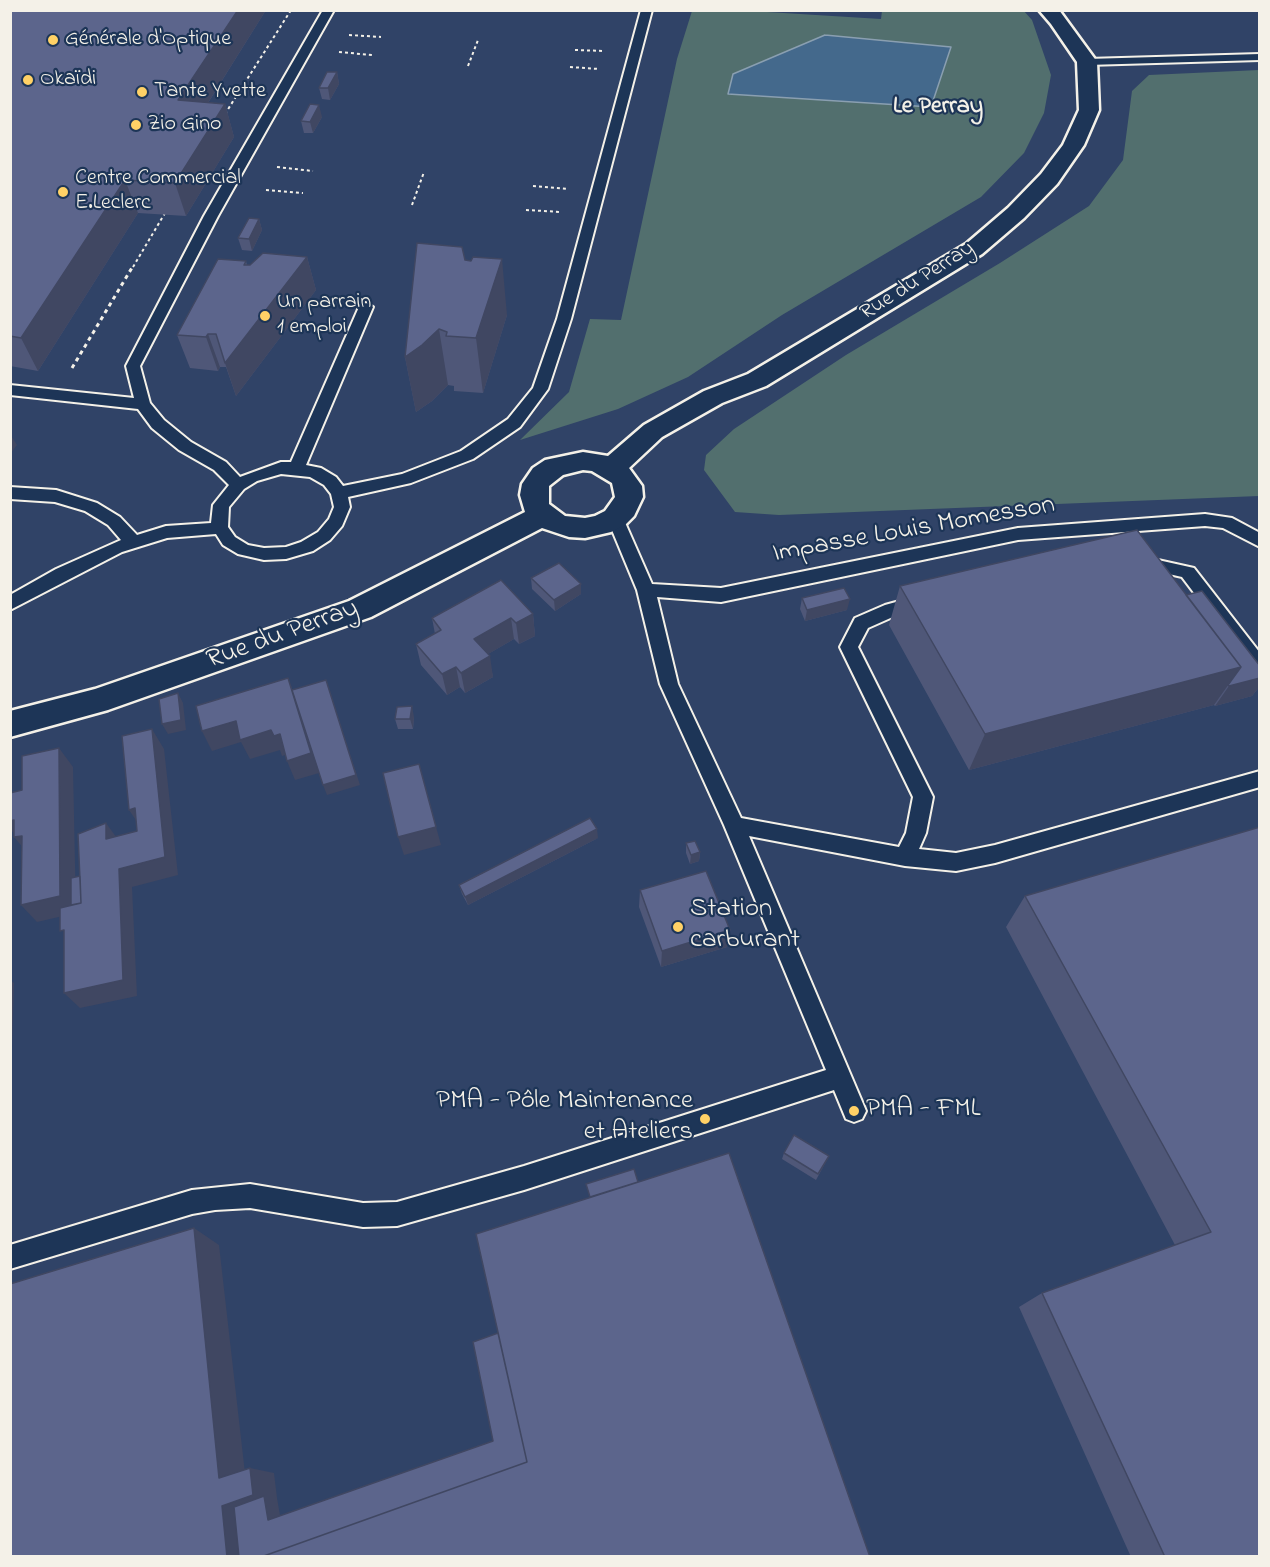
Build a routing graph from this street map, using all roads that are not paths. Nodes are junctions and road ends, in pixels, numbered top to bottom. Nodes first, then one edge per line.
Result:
1 (329, 10) edge
2 (647, 10) edge
3 (1048, 10) edge
4 (1260, 57) edge
5 (1087, 62) junction
6 (366, 307) dead end
7 (10, 390) edge
8 (143, 404) junction
9 (297, 468) junction
10 (611, 468) junction
11 (238, 485) junction
12 (10, 493) edge
13 (339, 493) junction
14 (543, 515) junction
15 (615, 518) junction
16 (220, 528) junction
17 (1260, 541) edge
18 (134, 543) junction
19 (1125, 561) edge
20 (646, 590) junction
21 (937, 599) edge
22 (10, 604) edge
23 (1260, 667) edge
24 (10, 724) edge
25 (1260, 779) edge
26 (734, 825) junction
27 (905, 857) junction
28 (840, 1077) junction
29 (854, 1111) dead end
30 (10, 1257) edge

1 - 8 lane
2 - 13 lane
3 - 5 street
4 - 5 lane
5 - 10 street, Rue du Perray
6 - 9 lane
7 - 8 lane
8 - 11 lane
9 - 11 lane
9 - 13 lane
10 - 14 street
10 - 15 street
11 - 16 lane
12 - 18 lane
13 - 16 lane
14 - 15 street
14 - 24 street, Rue du Perray
15 - 20 lane
16 - 18 lane
17 - 20 lane, Impasse Louis Momesson
18 - 22 lane
19 - 23 lane
20 - 26 lane
21 - 27 lane
25 - 27 lane
26 - 27 lane
26 - 28 lane
28 - 29 lane
28 - 30 lane

